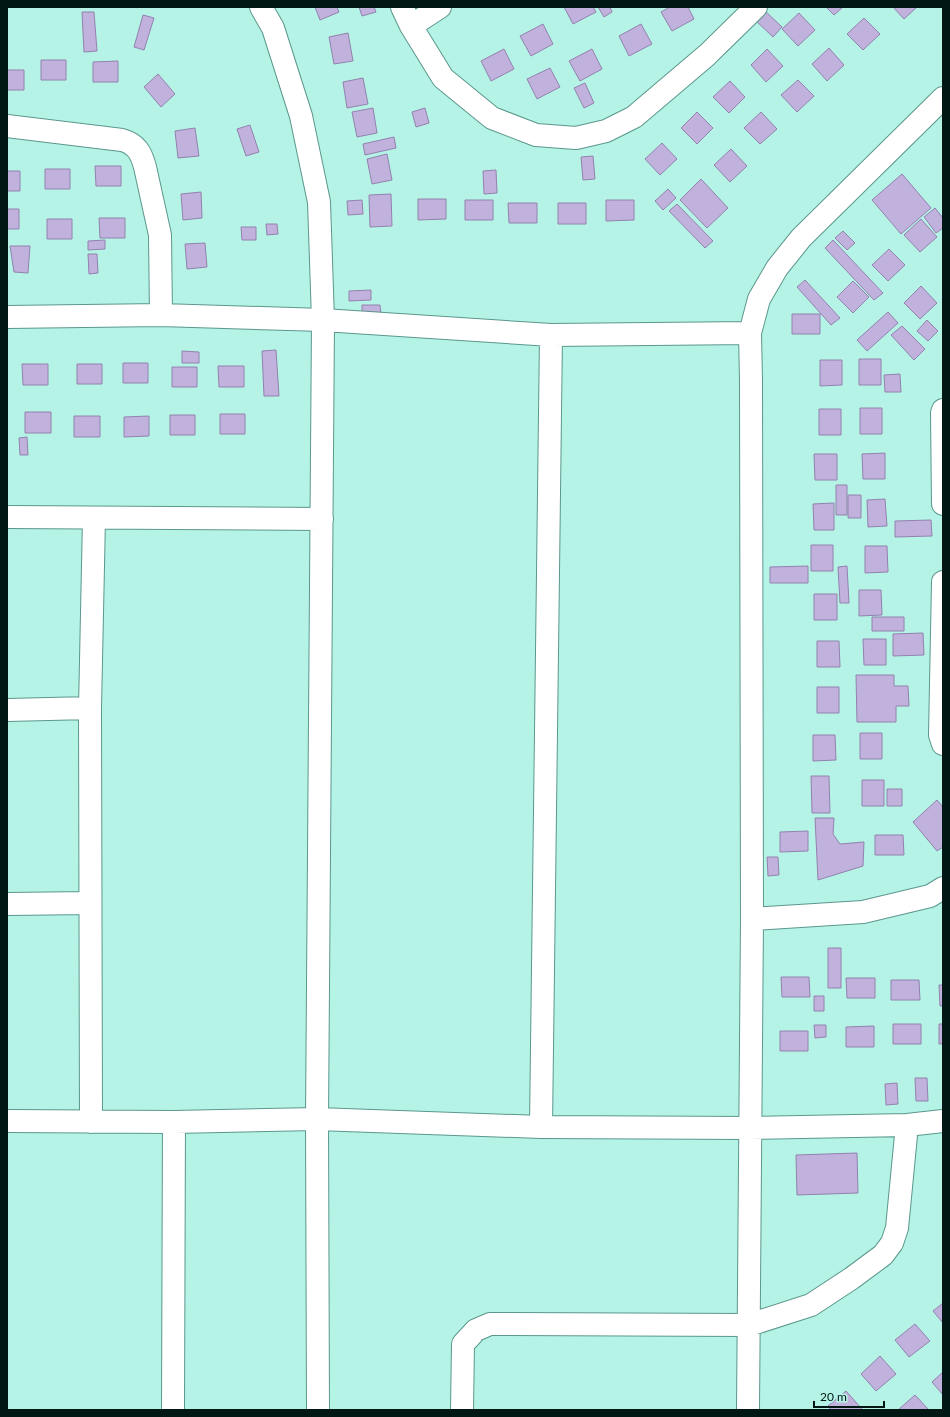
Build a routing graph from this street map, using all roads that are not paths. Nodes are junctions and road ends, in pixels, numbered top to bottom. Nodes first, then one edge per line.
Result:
1 (261, 7) edge
2 (440, 7) edge
3 (756, 7) edge
4 (406, 17) edge
5 (943, 98) edge
6 (7, 126) edge
7 (161, 315) junction
8 (7, 317) edge
9 (323, 320) junction
10 (750, 333) junction
11 (551, 335) junction
12 (943, 410) edge
13 (943, 504) edge
14 (7, 517) edge
15 (94, 518) junction
16 (322, 519) junction
17 (943, 582) edge
18 (90, 708) junction
19 (7, 710) edge
20 (943, 744) edge
21 (943, 888) edge
22 (90, 903) junction
23 (7, 904) edge
24 (752, 919) junction
25 (317, 1119) junction
26 (943, 1121) edge
27 (7, 1122) edge
28 (91, 1122) junction
29 (174, 1122) junction
30 (907, 1125) junction
31 (541, 1127) junction
32 (750, 1128) junction
33 (749, 1325) junction
34 (173, 1410) edge
35 (318, 1410) edge
36 (462, 1410) edge
37 (748, 1410) edge

1 - 9 street
2 - 4 street
3 - 4 street
5 - 10 street
6 - 7 street
7 - 8 street
7 - 9 street
9 - 11 street
9 - 16 street
10 - 11 street
10 - 24 street
11 - 31 street
12 - 13 street
14 - 15 street
15 - 16 street
15 - 18 street
16 - 25 street
17 - 20 street
18 - 19 street
18 - 22 street
21 - 24 street
22 - 23 street
22 - 28 street
24 - 32 street
25 - 29 street
25 - 31 street
25 - 35 street
26 - 30 street
27 - 28 street
28 - 29 street
29 - 34 street
30 - 32 street
30 - 33 street
31 - 32 street
32 - 33 street
33 - 36 street
33 - 37 street

